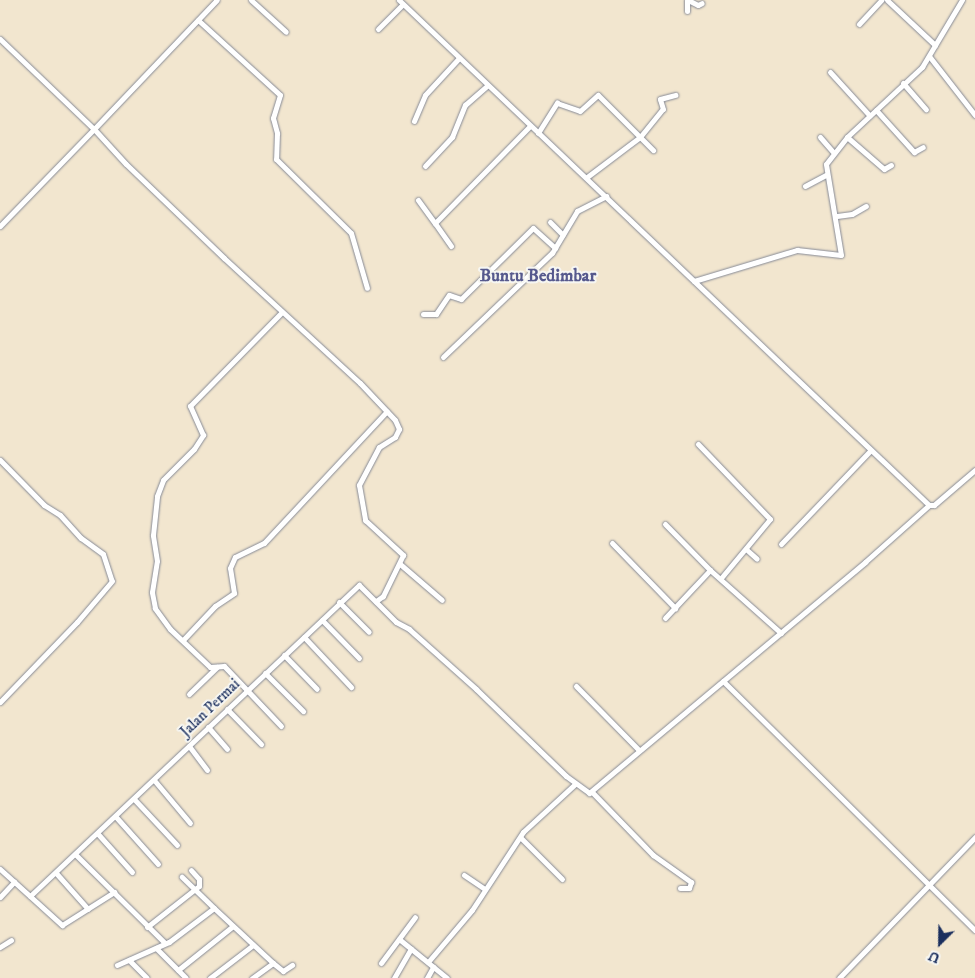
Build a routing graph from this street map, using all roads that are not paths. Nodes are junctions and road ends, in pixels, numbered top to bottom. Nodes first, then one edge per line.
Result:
1 (217, 0) edge
2 (251, 0) edge
3 (688, 0) edge
4 (881, 0) edge
5 (887, 0) edge
6 (953, 0) edge
7 (401, 2) edge
8 (960, 2) edge
9 (702, 3) dead end
10 (687, 11) dead end
11 (198, 20) junction
12 (859, 24) dead end
13 (378, 29) dead end
14 (286, 32) dead end
15 (0, 38) edge
16 (935, 45) junction
17 (929, 56) junction
18 (459, 58) junction
19 (830, 72) dead end
20 (903, 83) junction
21 (487, 86) junction
22 (675, 95) dead end
23 (926, 109) dead end
24 (876, 110) junction
25 (975, 115) edge
26 (870, 116) junction
27 (414, 121) dead end
28 (530, 126) junction
29 (94, 128) junction
30 (538, 134) junction
31 (820, 136) dead end
32 (640, 137) junction
33 (847, 137) junction
34 (923, 147) dead end
35 (653, 150) dead end
36 (834, 153) junction
37 (892, 165) dead end
38 (424, 166) dead end
39 (826, 175) junction
40 (587, 178) junction
41 (805, 186) dead end
42 (606, 196) junction
43 (418, 200) dead end
44 (866, 206) dead end
45 (837, 216) junction
46 (550, 222) dead end
47 (436, 223) junction
48 (0, 226) edge
49 (563, 235) junction
50 (451, 246) dead end
51 (555, 248) junction
52 (697, 283) junction
53 (367, 288) dead end
54 (281, 313) junction
55 (423, 314) dead end
56 (443, 357) dead end
57 (387, 411) junction
58 (698, 444) dead end
59 (870, 451) junction
60 (0, 460) edge
61 (975, 470) edge
62 (929, 505) junction
63 (665, 524) dead end
64 (612, 543) dead end
65 (781, 544) dead end
66 (747, 550) junction
67 (757, 559) dead end
68 (400, 564) junction
69 (710, 570) junction
70 (721, 578) junction
71 (442, 600) dead end
72 (376, 601) junction
73 (339, 602) junction
74 (675, 608) junction
75 (665, 618) dead end
76 (322, 620) junction
77 (369, 632) dead end
78 (781, 633) junction
79 (304, 637) junction
80 (183, 640) junction
81 (284, 655) junction
82 (359, 658) dead end
83 (218, 666) junction
84 (265, 673) junction
85 (723, 681) junction
86 (576, 686) dead end
87 (351, 687) dead end
88 (317, 689) dead end
89 (246, 691) junction
90 (189, 694) dead end
91 (0, 702) edge
92 (227, 709) junction
93 (303, 711) dead end
94 (281, 726) dead end
95 (208, 728) junction
96 (262, 744) dead end
97 (189, 746) junction
98 (227, 749) dead end
99 (639, 750) junction
100 (207, 770) dead end
101 (154, 780) junction
102 (575, 784) junction
103 (592, 792) junction
104 (134, 799) junction
105 (116, 817) junction
106 (190, 823) dead end
107 (98, 834) junction
108 (975, 837) edge
109 (521, 838) junction
110 (177, 845) dead end
111 (76, 855) junction
112 (158, 864) dead end
113 (0, 869) edge
114 (191, 870) dead end
115 (132, 872) dead end
116 (56, 873) junction
117 (464, 875) dead end
118 (182, 877) dead end
119 (562, 879) dead end
120 (14, 882) junction
121 (931, 885) junction
122 (484, 888) junction
123 (680, 888) dead end
124 (195, 890) junction
125 (114, 892) junction
126 (30, 896) junction
127 (0, 897) edge
128 (214, 908) junction
129 (88, 909) junction
130 (415, 917) dead end
131 (147, 926) junction
132 (233, 926) junction
133 (975, 930) edge
134 (399, 939) junction
135 (11, 940) dead end
136 (165, 943) junction
137 (253, 945) junction
138 (0, 948) edge
139 (156, 948) junction
140 (411, 949) junction
141 (129, 960) junction
142 (273, 962) junction
143 (428, 962) junction
144 (381, 963) dead end
145 (292, 965) dead end
146 (117, 966) dead end
147 (433, 967) junction
148 (178, 970) junction
149 (147, 978) edge
150 (186, 978) edge
151 (210, 978) edge
152 (252, 978) edge
153 (394, 978) edge
154 (427, 978) edge
155 (447, 978) edge
156 (839, 978) edge

1 - 11 street
2 - 14 street
3 - 9 street
3 - 10 street
4 - 12 street
5 - 16 street
6 - 8 street
7 - 13 street
7 - 18 street
8 - 16 street
11 - 29 street
11 - 53 street
15 - 29 street
16 - 17 street
17 - 20 street
17 - 25 street
18 - 21 street
18 - 27 street
19 - 26 street
20 - 23 street
20 - 24 street
21 - 28 street
21 - 38 street
22 - 32 street
24 - 26 street
24 - 34 street
26 - 33 street
28 - 30 street
28 - 47 street
29 - 48 street
29 - 54 street
30 - 32 street
30 - 40 street
31 - 36 street
32 - 35 street
32 - 40 street
33 - 36 street
33 - 37 street
36 - 39 street
39 - 41 street
39 - 45 street
40 - 42 street
42 - 49 street
42 - 52 street
43 - 47 street
44 - 45 street
45 - 52 street
46 - 49 street
47 - 50 street
49 - 51 street
51 - 55 street
51 - 56 street
52 - 59 street
54 - 57 street
54 - 80 street
57 - 68 street
57 - 80 street
58 - 66 street
59 - 62 street
59 - 65 street
60 - 91 street
61 - 62 street
62 - 78 street
63 - 69 street
64 - 74 street
66 - 67 street
66 - 70 street
68 - 71 street
68 - 72 street
69 - 70 street
69 - 74 street
70 - 78 street
72 - 73 street, Jalan Permai
72 - 102 street, Jalan Permai
73 - 76 street, Jalan Permai
73 - 77 street
74 - 75 street
76 - 79 street, Jalan Permai
76 - 82 street
78 - 85 street
79 - 81 street, Jalan Permai
79 - 87 street
80 - 83 street
81 - 84 street, Jalan Permai
81 - 88 street
83 - 89 street
83 - 90 street
84 - 89 street, Jalan Permai
84 - 93 street
85 - 99 street
85 - 121 street
86 - 99 street
89 - 92 street, Jalan Permai
89 - 94 street
92 - 95 street, Jalan Permai
92 - 96 street
95 - 97 street, Jalan Permai
95 - 98 street
97 - 100 street
97 - 101 street, Jalan Permai
99 - 103 street
101 - 104 street, Jalan Permai
101 - 106 street
102 - 103 street, Jalan Permai
102 - 109 street
103 - 123 street
104 - 105 street, Jalan Permai
104 - 110 street
105 - 107 street, Jalan Permai
105 - 112 street
107 - 111 street, Jalan Permai
107 - 115 street
108 - 121 street
109 - 119 street
109 - 122 street
111 - 116 street, Jalan Permai
111 - 125 street
113 - 120 street
114 - 124 street
116 - 126 street, Jalan Permai
116 - 129 street
117 - 122 street
118 - 124 street
120 - 126 street
120 - 127 street
121 - 133 street
121 - 156 street
122 - 143 street
124 - 128 street
124 - 131 street
125 - 129 street
125 - 131 street
126 - 129 street
128 - 132 street
128 - 136 street
130 - 134 street
131 - 136 street
132 - 137 street
132 - 148 street
134 - 140 street
134 - 144 street
135 - 138 street
136 - 139 street
137 - 142 street
137 - 151 street
139 - 141 street
139 - 148 street
140 - 143 street
140 - 153 street
141 - 146 street
141 - 149 street
142 - 145 street
142 - 152 street
143 - 147 street
147 - 154 street
147 - 155 street
148 - 150 street

